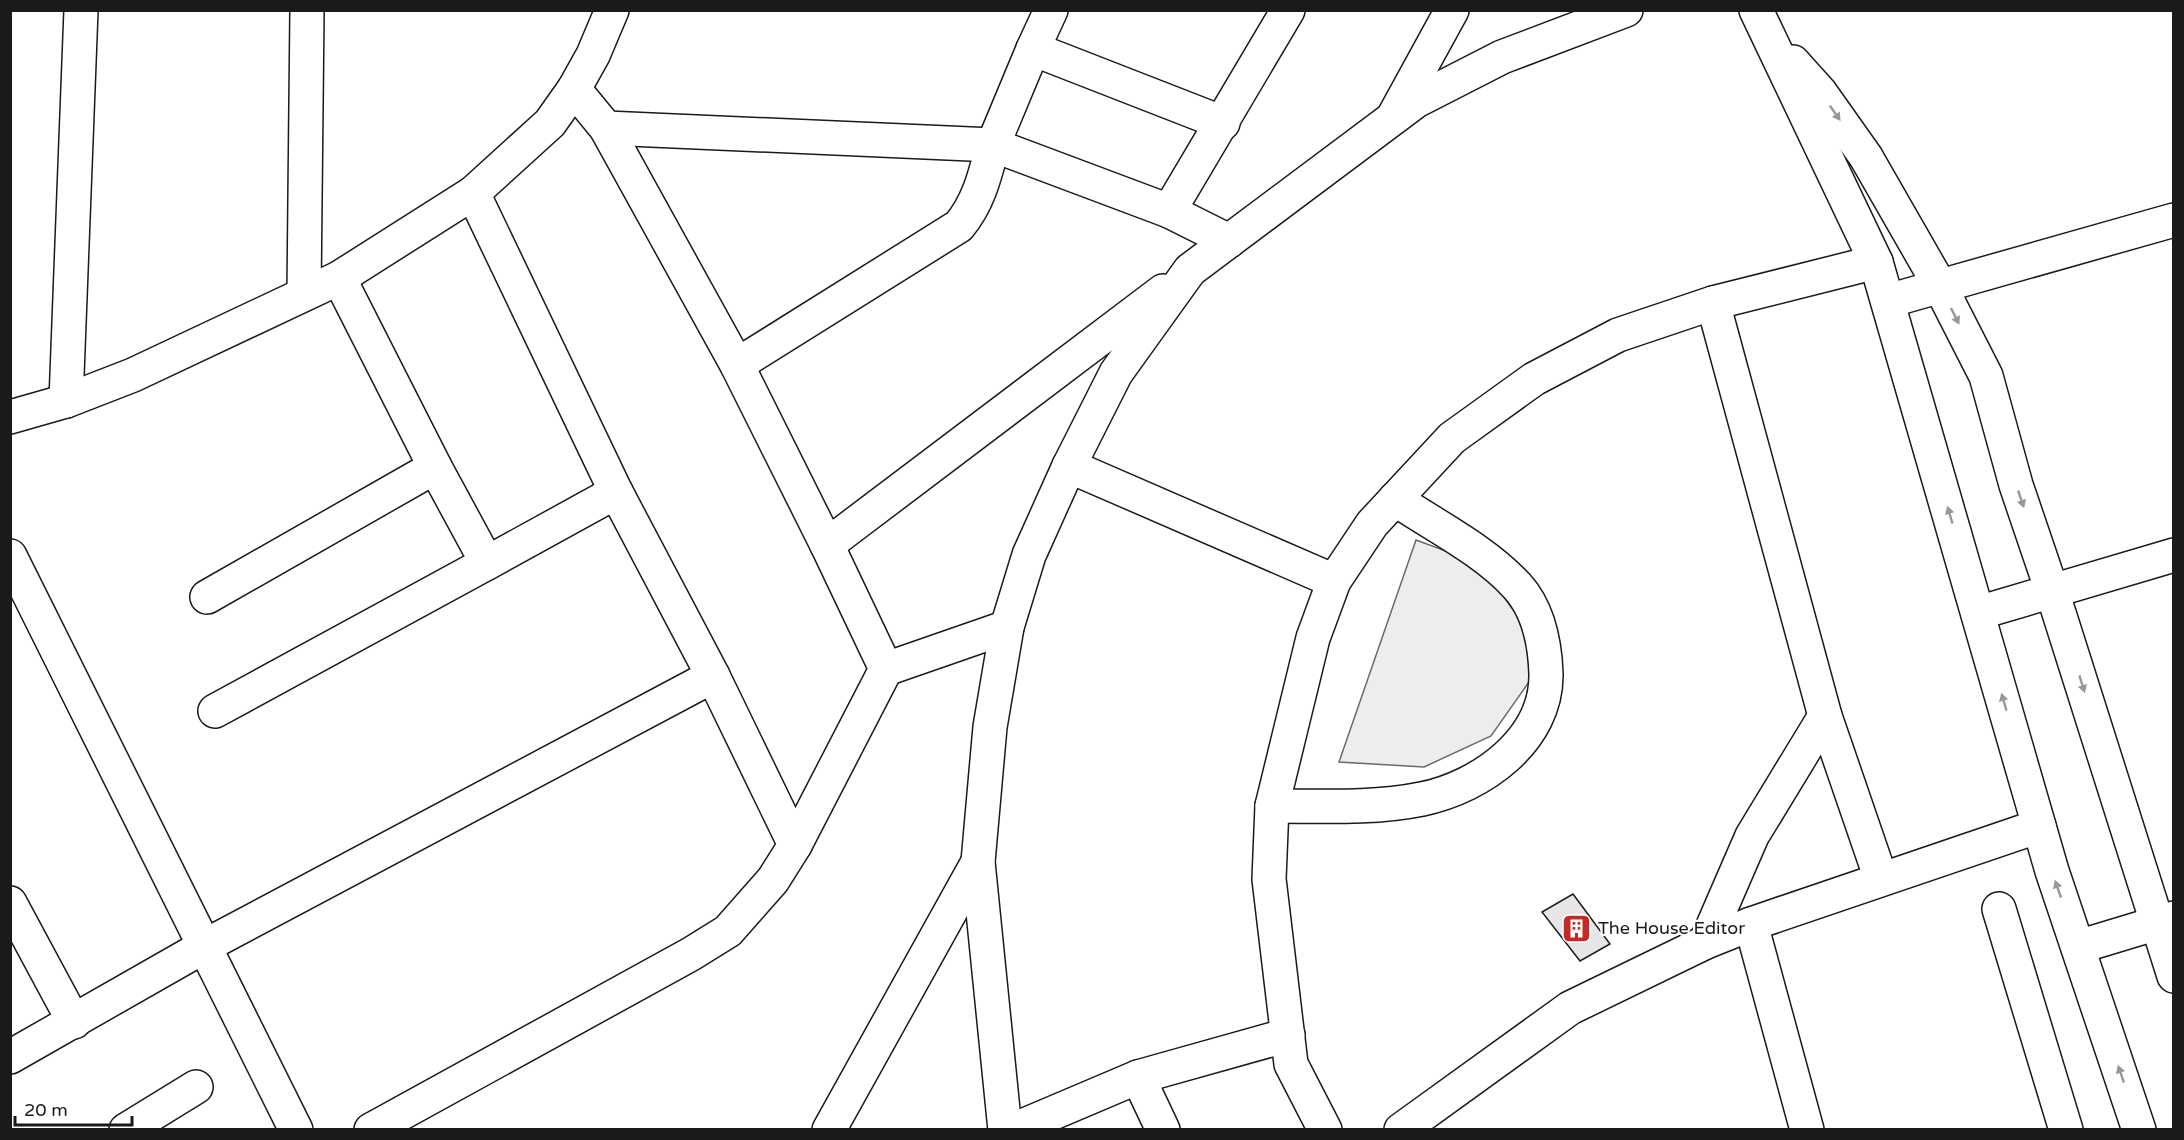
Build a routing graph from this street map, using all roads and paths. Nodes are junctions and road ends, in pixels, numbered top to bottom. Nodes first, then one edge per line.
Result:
1 (81, 10) edge
2 (308, 10) edge
3 (612, 10) edge
4 (1051, 10) edge
5 (1288, 10) edge
6 (1452, 10) edge
7 (1626, 10) edge
8 (1763, 24) edge
9 (1033, 49) junction
10 (574, 88) junction
11 (1392, 119) junction
12 (1223, 123) junction
13 (606, 128) junction
14 (993, 145) junction
15 (473, 193) junction
16 (1169, 211) junction
17 (2174, 220) edge
18 (1229, 241) junction
19 (1876, 262) junction
20 (1190, 270) junction
21 (339, 278) junction
22 (1940, 286) junction
23 (304, 294) junction
24 (1888, 301) junction
25 (1713, 303) junction
26 (737, 365) junction
27 (66, 401) junction
28 (10, 417) edge
29 (1069, 466) junction
30 (435, 467) junction
31 (616, 492) junction
32 (1395, 499) junction
33 (827, 545) junction
34 (2174, 555) edge
35 (10, 556) edge
36 (487, 563) junction
37 (1334, 581) junction
38 (2052, 591) junction
39 (207, 597) dead end
40 (1978, 613) junction
41 (1007, 627) junction
42 (886, 669) junction
43 (713, 676) junction
44 (215, 711) dead end
45 (1825, 716) junction
46 (1272, 806) junction
47 (2039, 826) junction
48 (795, 845) junction
49 (978, 862) junction
50 (1881, 879) junction
51 (10, 903) edge
52 (1999, 909) dead end
53 (2165, 920) edge
54 (1750, 924) junction
55 (1706, 942) junction
56 (203, 947) junction
57 (2078, 947) junction
58 (2174, 976) edge
59 (74, 1022) junction
60 (1288, 1035) junction
61 (10, 1057) edge
62 (1138, 1077) junction
63 (196, 1086) dead end
64 (126, 1130) edge
65 (296, 1130) edge
66 (371, 1130) edge
67 (829, 1130) edge
68 (1005, 1130) edge
69 (1013, 1130) edge
70 (1163, 1130) edge
71 (1325, 1130) edge
72 (1401, 1130) edge
73 (1808, 1130) edge
74 (2066, 1130) edge
75 (2139, 1130) edge

1 - 27 street
2 - 23 street
3 - 10 street
4 - 9 street
5 - 12 street
6 - 11 street
7 - 11 street
8 - 19 street
8 -> 22 street
9 - 12 street
9 - 14 street
10 - 13 street
10 - 15 street
11 - 18 street
12 - 16 street
13 - 14 street
13 - 26 street
14 - 16 street
14 - 26 street
15 - 21 street
15 - 31 street
16 - 18 street
17 - 22 street
18 - 20 street
19 - 24 street
19 - 25 street
20 - 29 street
20 - 33 street
21 - 23 street
21 - 30 street
22 - 24 street
22 -> 38 street
23 - 27 street
40 -> 24 street
25 - 32 street
25 - 45 street
26 - 33 street
27 - 28 street
29 - 37 street
29 - 41 street
30 - 36 street
30 - 39 street
31 - 36 street
31 - 43 street
32 - 37 street
32 - 46 street
33 - 42 street
34 - 38 street
35 - 56 street
36 - 44 street
37 - 46 street
38 - 40 street
38 -> 53 street
47 -> 40 street
41 - 42 street
41 - 49 street
42 - 48 street
43 - 48 street
43 - 56 street
45 - 50 street
45 - 55 street
46 - 60 street
47 - 50 street
57 -> 47 street
48 - 66 street
49 - 67 street
49 - 68 street
50 - 54 street
51 - 59 street
52 - 74 street
53 - 57 street
53 - 58 street
54 - 55 street
54 - 73 street
55 - 72 street
56 - 59 street
56 - 65 street
75 -> 57 street
59 - 61 street
60 - 62 street
60 - 71 street
62 - 69 street
62 - 70 street
63 - 64 street

